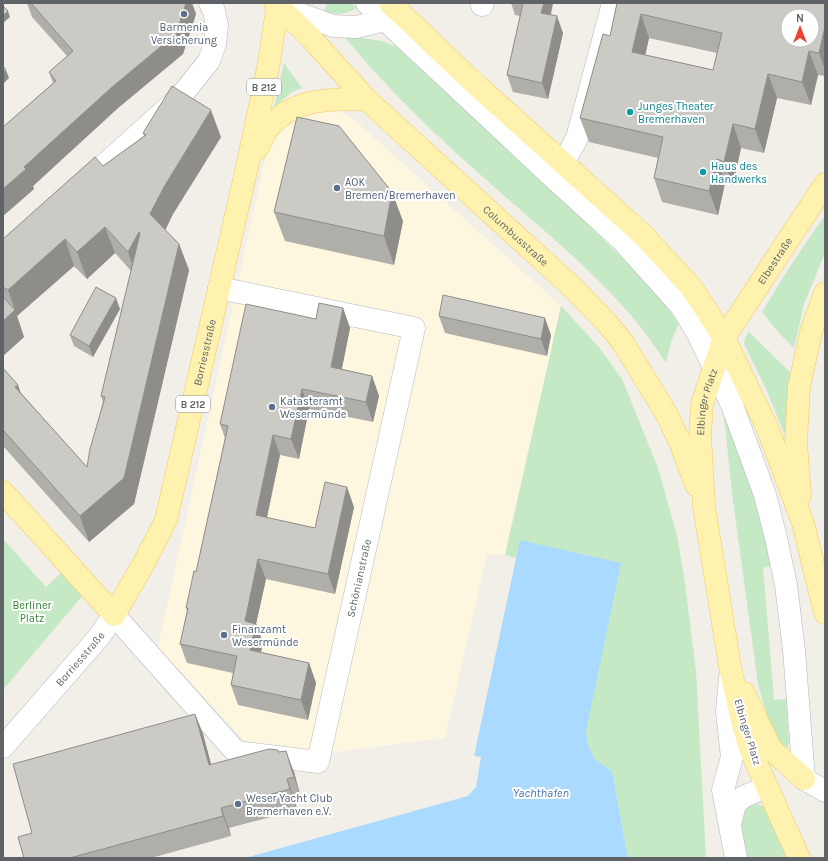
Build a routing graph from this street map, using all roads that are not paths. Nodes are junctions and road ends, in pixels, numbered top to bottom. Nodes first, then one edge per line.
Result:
1 (210, 3) edge
2 (366, 3) edge
3 (613, 3) edge
4 (277, 4) edge
5 (387, 11) edge
6 (366, 99) junction
7 (563, 164) junction
8 (247, 167) junction
9 (825, 184) edge
10 (68, 198) edge
11 (219, 288) junction
12 (825, 293) edge
13 (724, 338) junction
14 (714, 366) junction
15 (3, 492) edge
16 (704, 506) junction
17 (803, 522) junction
18 (825, 613) edge
19 (114, 615) junction
20 (730, 667) junction
21 (3, 747) edge
22 (815, 778) edge
23 (766, 787) junction
24 (825, 791) edge
25 (730, 825) junction
26 (736, 858) edge
27 (799, 858) edge

1 - 10 street
2 - 5 street
3 - 7 street
4 - 5 street
4 - 6 main road, Columbusstraße
4 - 8 main road, Borriesstraße / B 212
5 - 7 main road
5 - 14 street
6 - 8 main road
6 - 16 main road, Columbusstraße
7 - 13 main road
8 - 11 main road, Borriesstraße / B 212
9 - 13 main road, Elbestraße
11 - 19 main road, Borriesstraße / B 212
11 - 19 street, Schönianstraße
12 - 17 main road
13 - 14 main road, Elbinger Platz
13 - 17 main road
14 - 16 main road, Elbinger Platz
14 - 22 street
15 - 19 main road
16 - 20 main road, Elbinger Platz
17 - 18 main road
19 - 21 street, Borriesstraße
20 - 22 main road, Elbinger Platz
20 - 23 main road, Elbinger Platz
20 - 25 street, Elbinger Platz
22 - 23 main road
22 - 24 street
23 - 25 street, Elbinger Platz
23 - 27 main road
25 - 26 street, Elbinger Platz

